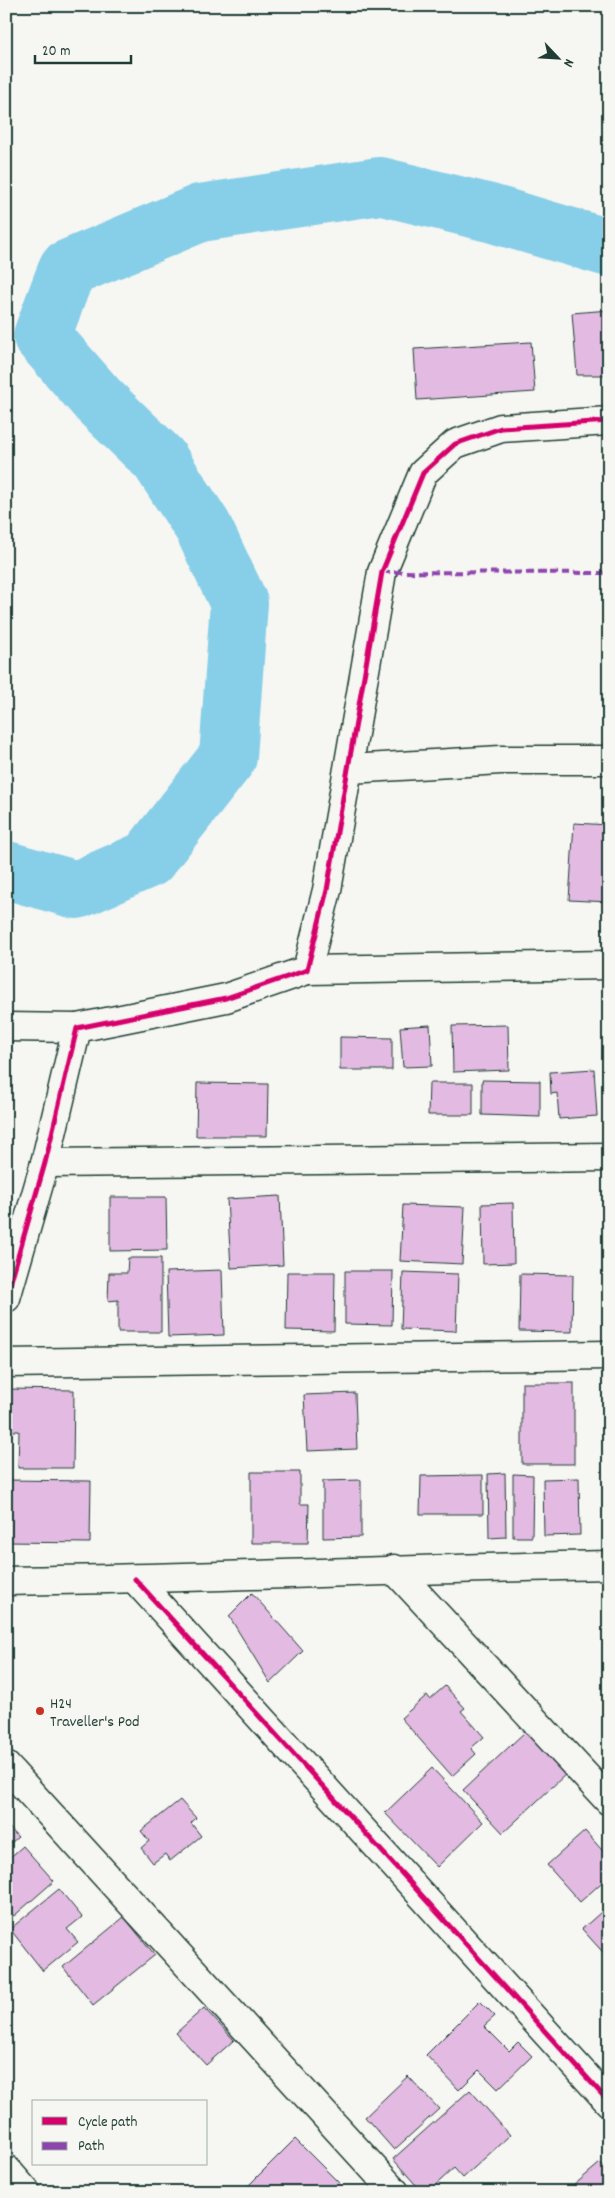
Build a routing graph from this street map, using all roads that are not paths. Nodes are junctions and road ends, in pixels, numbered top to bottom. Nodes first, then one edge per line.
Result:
1 (609, 421) edge
2 (609, 760) edge
3 (349, 769) junction
4 (609, 965) edge
5 (307, 970) junction
6 (6, 1027) edge
7 (76, 1028) junction
8 (609, 1157) edge
9 (45, 1163) junction
10 (6, 1298) edge
11 (609, 1355) edge
12 (6, 1363) edge
13 (609, 1565) edge
14 (394, 1569) junction
15 (135, 1579) junction
16 (6, 1581) edge
17 (6, 1766) edge
18 (609, 1802) edge
19 (609, 2102) edge
20 (6, 2168) edge
21 (26, 2192) edge
22 (395, 2192) edge

1 - 3 street
2 - 3 street
3 - 5 street
4 - 5 street
5 - 7 street
6 - 7 street
7 - 9 street
8 - 9 street
9 - 10 street
11 - 12 street
13 - 14 street
14 - 15 street
14 - 18 street
15 - 16 street
15 - 19 street
17 - 22 street
20 - 21 street

